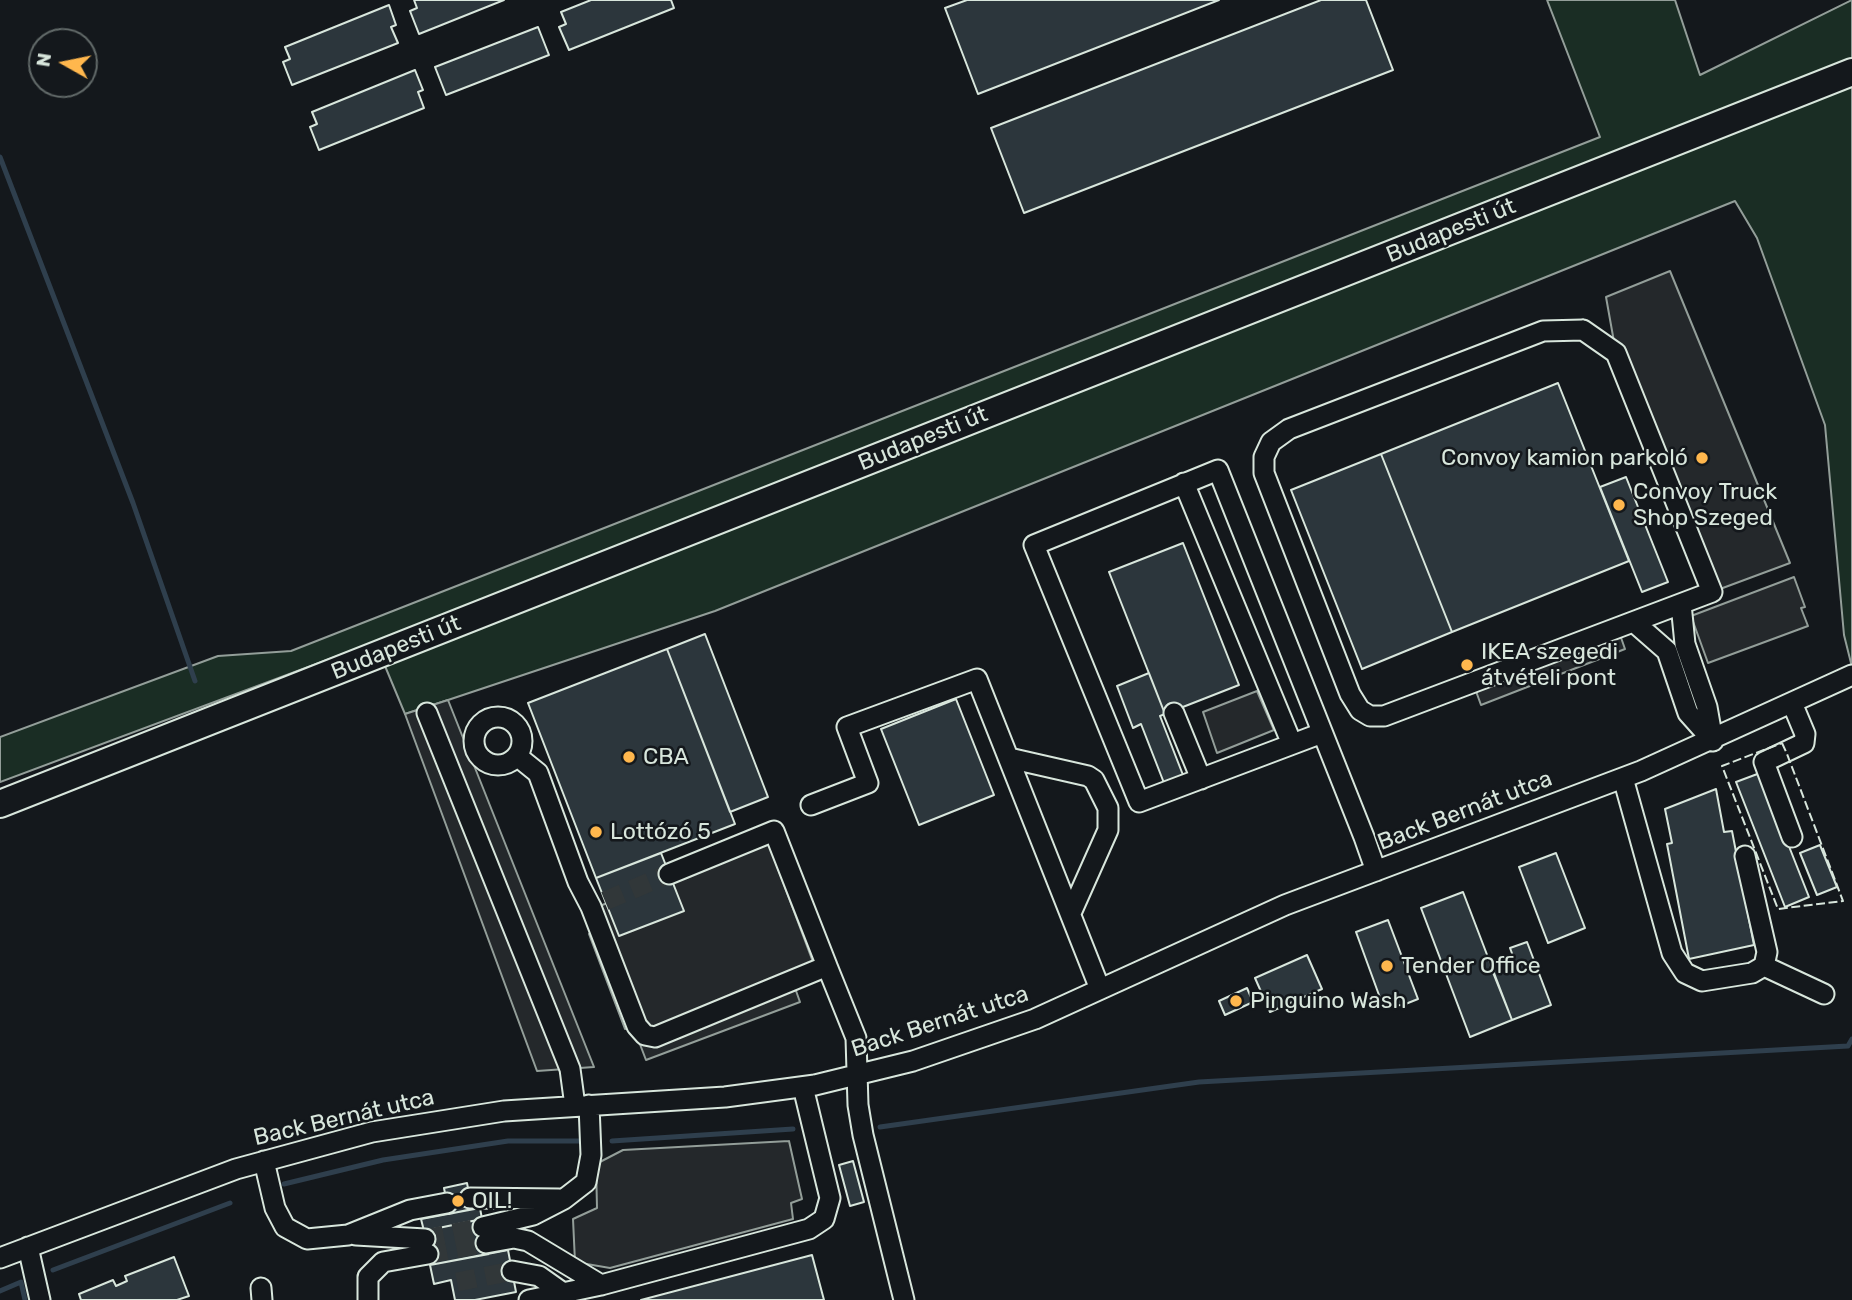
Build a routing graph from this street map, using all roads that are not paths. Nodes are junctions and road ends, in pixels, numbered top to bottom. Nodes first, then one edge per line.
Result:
1 (1850, 72) edge
2 (1184, 484) junction
3 (1681, 604) junction
4 (1635, 623) junction
5 (1676, 648) junction
6 (1852, 675) edge
7 (1792, 704) junction
8 (427, 713) dead end
9 (1174, 713) dead end
10 (1322, 733) junction
11 (1713, 741) junction
12 (1292, 744) junction
13 (517, 756) dead end
14 (1009, 758) junction
15 (1623, 778) junction
16 (1201, 779) junction
17 (0, 804) edge
18 (811, 805) dead end
19 (1792, 837) dead end
20 (1745, 856) dead end
21 (1376, 871) junction
22 (669, 874) tunnel mouth
23 (1071, 913) junction
24 (827, 966) junction
25 (1764, 966) junction
26 (1100, 989) junction
27 (1825, 994) dead end
28 (856, 1076) junction
29 (803, 1087) junction
30 (582, 1106) junction
31 (264, 1161) junction
32 (470, 1198) dead end
33 (564, 1199) junction
34 (447, 1203) dead end
35 (348, 1235) junction
36 (28, 1247) junction
37 (0, 1258) edge
38 (512, 1271) tunnel mouth
39 (600, 1285) junction
40 (563, 1293) junction
41 (40, 1300) edge
42 (368, 1300) edge
43 (529, 1300) edge
44 (904, 1300) edge

1 - 17 main road, Budapesti út
2 - 10 street
2 - 12 street
2 - 16 street
3 - 4 street
3 - 4 street
3 - 5 street
4 - 5 street
5 - 11 street
6 - 7 street, Back Bernát utca
7 - 11 street, Back Bernát utca
7 - 19 street
8 - 30 street
9 - 16 street
10 - 12 street
10 - 21 street
11 - 15 street, Back Bernát utca
12 - 16 street
13 - 24 street
14 - 18 street
14 - 23 street
14 - 23 street
15 - 21 street, Back Bernát utca
15 - 25 street
20 - 25 street
21 - 26 street, Back Bernát utca
22 - 24 street
23 - 26 street
24 - 28 street
25 - 27 street
26 - 28 street, Back Bernát utca
28 - 29 street, Back Bernát utca
28 - 44 street
29 - 30 street, Back Bernát utca
29 - 39 street
30 - 31 street, Back Bernát utca
30 - 33 street
31 - 35 street
31 - 36 street, Back Bernát utca
32 - 33 street
33 - 39 street
34 - 35 street
35 - 42 street
36 - 37 street, Back Bernát utca
36 - 41 street
38 - 40 street
39 - 40 street
40 - 43 street

